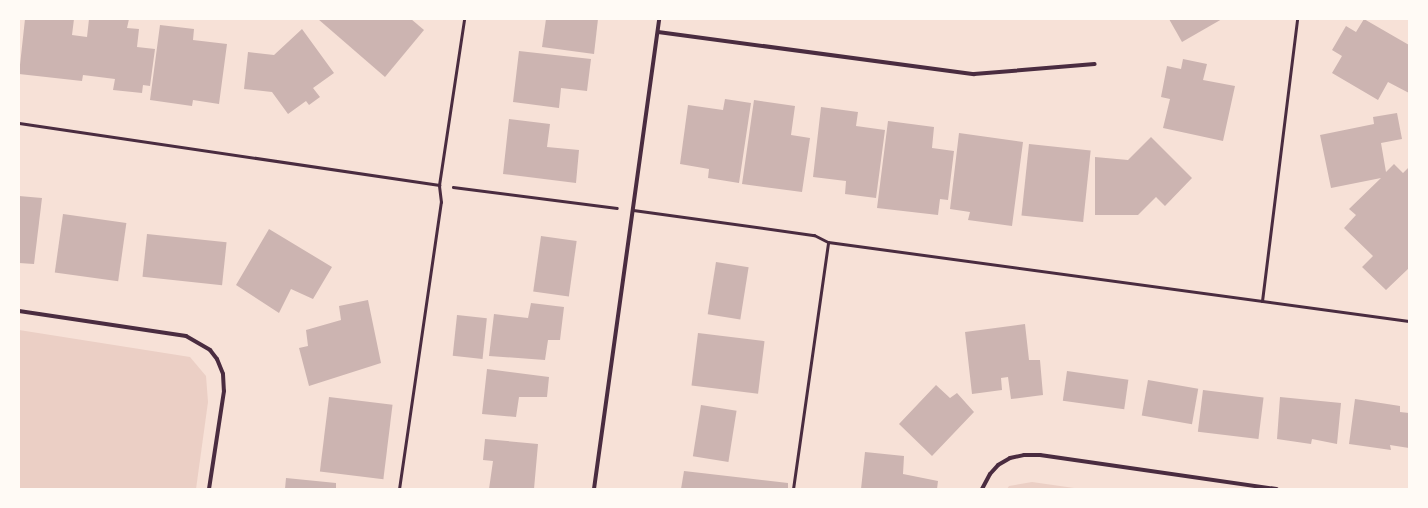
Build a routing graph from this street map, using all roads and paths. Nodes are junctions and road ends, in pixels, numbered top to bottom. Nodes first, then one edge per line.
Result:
1 (464, 19) edge
2 (660, 19) edge
3 (1297, 19) edge
4 (658, 32) junction
5 (1095, 64) dead end
6 (19, 122) edge
7 (439, 185) junction
8 (633, 210) junction
9 (828, 242) junction
10 (1262, 301) junction
11 (19, 311) edge
12 (1409, 321) edge
13 (209, 489) edge
14 (399, 489) edge
15 (594, 489) edge
16 (793, 489) edge
17 (982, 489) edge
18 (1277, 489) edge

1 - 7 lane
2 - 4 street
3 - 10 lane
4 - 5 street
4 - 8 street
6 - 7 lane
7 - 8 path
7 - 14 lane
8 - 9 lane
8 - 15 street
9 - 10 lane
9 - 16 lane
10 - 12 lane
11 - 13 street
17 - 18 street

